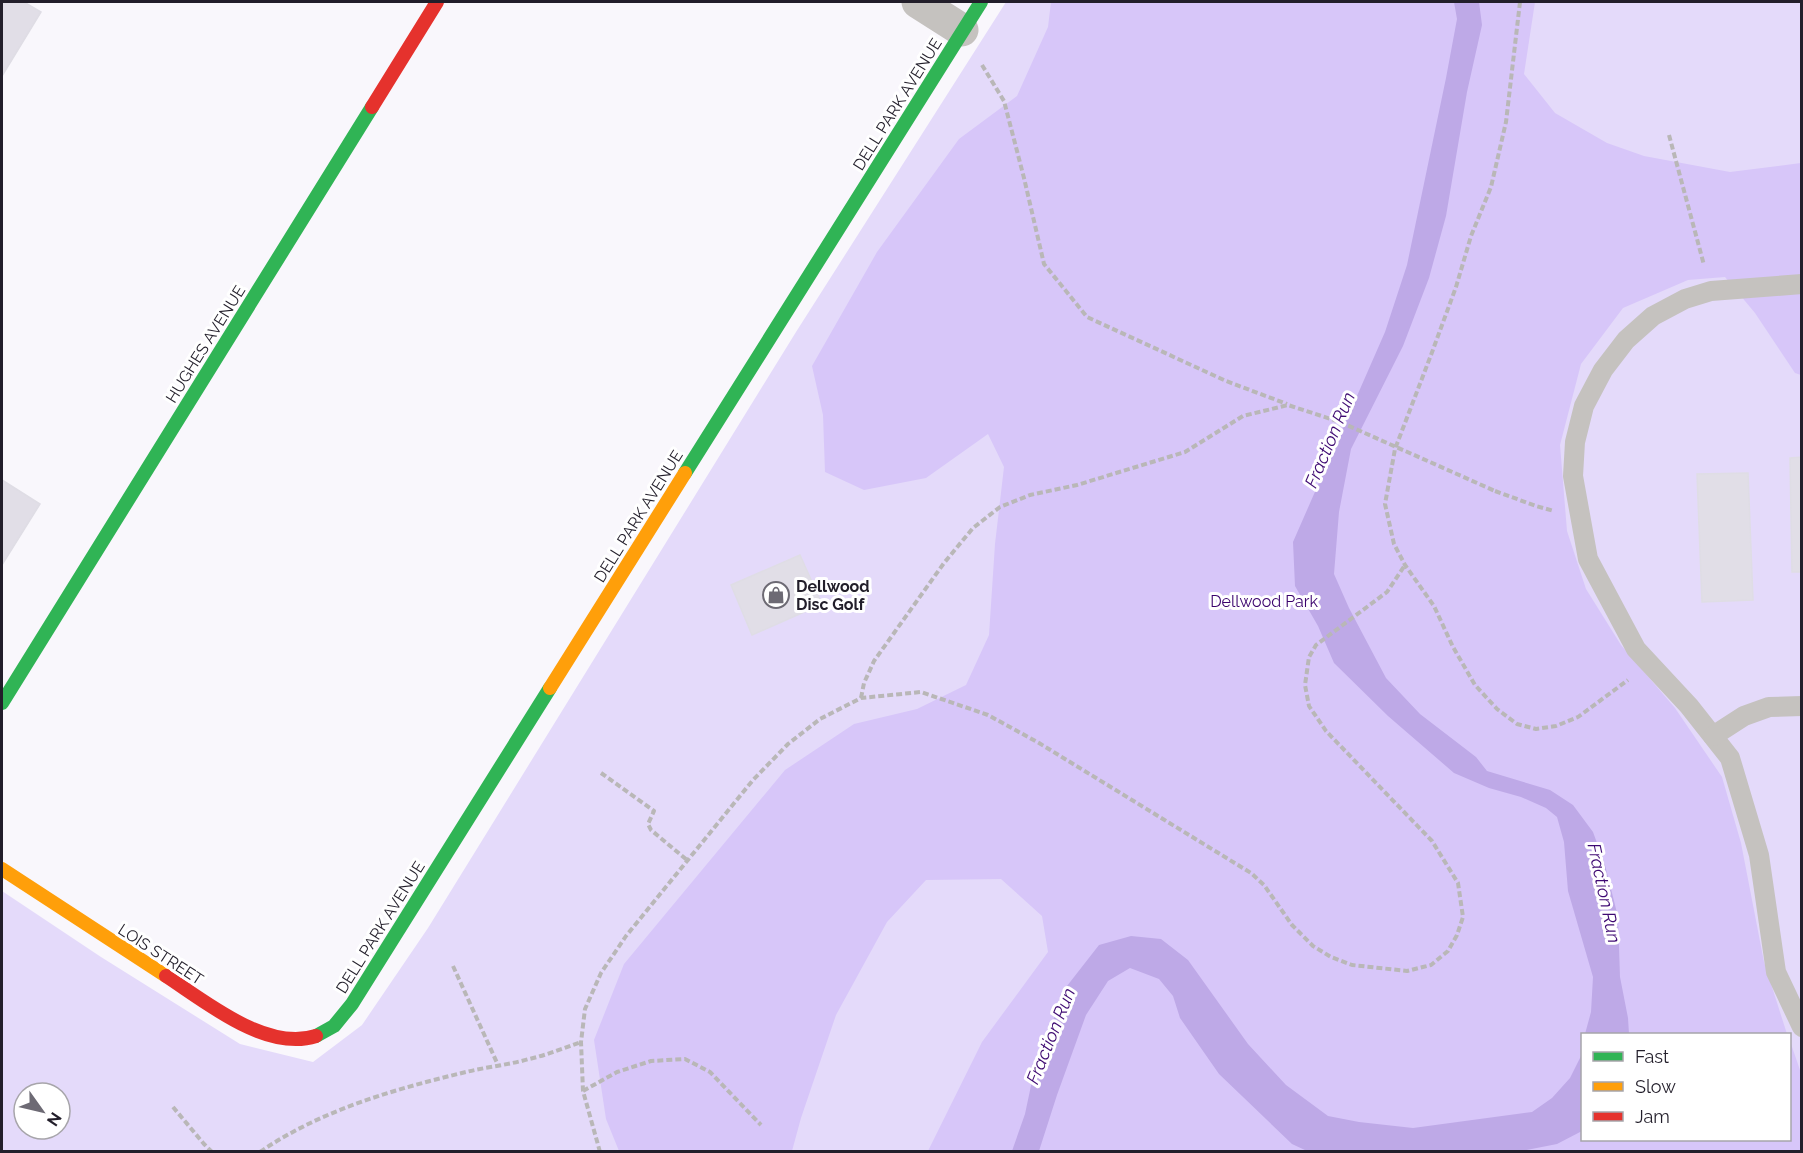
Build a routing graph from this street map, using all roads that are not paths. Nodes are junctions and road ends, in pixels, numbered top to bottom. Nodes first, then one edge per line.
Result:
1 (437, 2) edge
2 (918, 2) edge
3 (981, 2) edge
4 (962, 30) junction
5 (1802, 284) edge
6 (2, 703) edge
7 (1802, 706) edge
8 (1713, 736) junction
9 (2, 869) edge
10 (1802, 1027) edge
11 (314, 1037) joint

1 - 6 street, HUGHES AVENUE
2 - 4 street
3 - 4 street, DELL PARK AVENUE
4 - 11 street, DELL PARK AVENUE
5 - 8 lane
7 - 8 lane
8 - 10 lane
9 - 11 street, LOIS STREET

